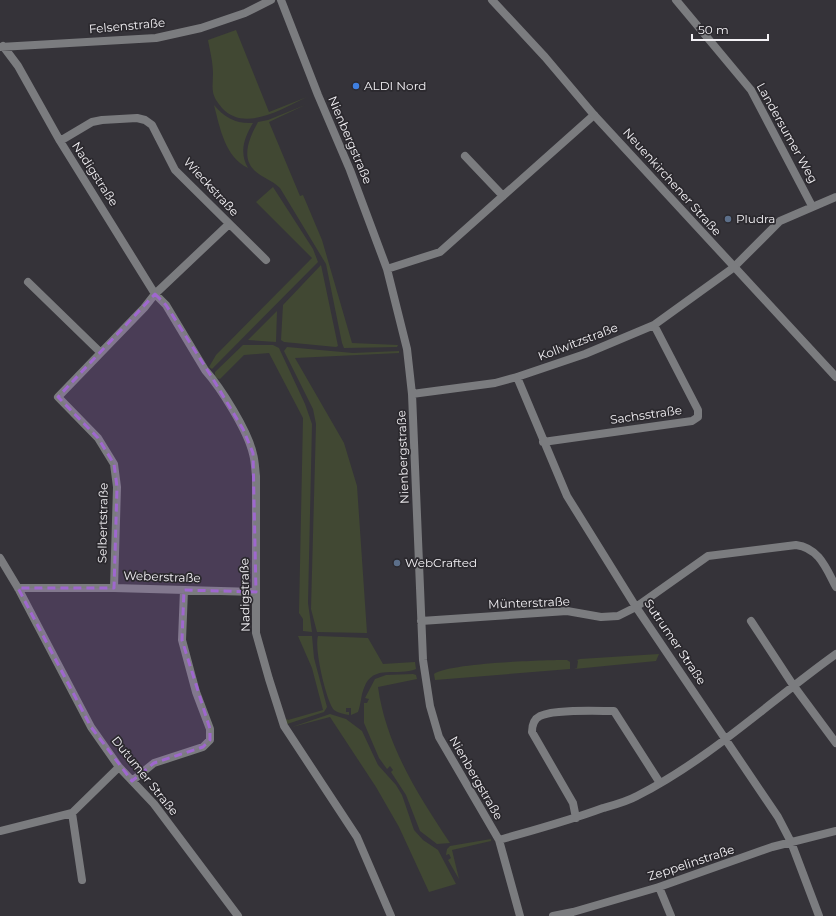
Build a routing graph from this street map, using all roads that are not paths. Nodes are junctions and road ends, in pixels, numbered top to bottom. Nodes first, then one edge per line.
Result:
1 (271, 0) edge
2 (280, 0) edge
3 (492, 0) edge
4 (676, 0) edge
5 (1, 46) edge
6 (18, 66) joint
7 (594, 115) junction
8 (60, 141) junction
9 (465, 156) dead end
10 (503, 196) junction
11 (836, 197) edge
12 (812, 206) junction
13 (229, 224) junction
14 (266, 260) dead end
15 (734, 268) junction
16 (387, 269) junction
17 (28, 282) dead end
18 (155, 294) junction
19 (654, 325) junction
20 (100, 352) junction
21 (836, 377) edge
22 (517, 378) junction
23 (412, 394) junction
24 (543, 442) junction
25 (0, 558) edge
26 (836, 587) edge
27 (18, 588) junction
28 (114, 588) junction
29 (184, 590) junction
30 (256, 592) junction
31 (636, 607) junction
32 (421, 621) junction
33 (751, 621) dead end
34 (836, 654) edge
35 (793, 685) junction
36 (726, 739) junction
37 (836, 743) edge
38 (119, 767) junction
39 (132, 781) junction
40 (660, 783) junction
41 (72, 813) junction
42 (576, 818) junction
43 (0, 831) edge
44 (836, 831) edge
45 (499, 840) junction
46 (792, 842) junction
47 (82, 880) dead end
48 (659, 887) junction
49 (238, 916) edge
50 (391, 916) edge
51 (520, 916) edge
52 (553, 916) edge
53 (671, 916) edge
54 (819, 916) edge

1 - 5 street, Felsenstraße
2 - 16 street, Nienbergstraße
3 - 7 street, Neuenkirchener Straße
4 - 12 street, Landersumer Weg
5 - 6 street, Felsenstraße
6 - 8 street, Nadigstraße
7 - 10 street
7 - 15 street, Neuenkirchener Straße
8 - 13 street, Wieckstraße
8 - 18 street, Nadigstraße
9 - 10 street
10 - 16 street
11 - 12 street, Kollwitzstraße
12 - 15 street, Kollwitzstraße
13 - 14 street, Wieckstraße
13 - 18 street
15 - 19 street, Kollwitzstraße
15 - 21 street, Neuenkirchener Straße
16 - 23 street, Nienbergstraße
17 - 20 street
18 - 20 street, Selbertstraße
18 - 30 street, Nadigstraße
19 - 22 street, Kollwitzstraße
19 - 24 street, Sachsstraße
20 - 28 street, Selbertstraße
22 - 23 street, Kollwitzstraße
22 - 24 street, Sutrumer Straße
23 - 32 street, Nienbergstraße
24 - 31 street, Sutrumer Straße
25 - 27 street, Dutumer Straße
26 - 31 street, Münterstraße
27 - 28 street, Weberstraße
27 - 38 street, Dutumer Straße
28 - 29 street, Weberstraße
29 - 30 street, Weberstraße
29 - 39 street
30 - 50 street, Nadigstraße
31 - 32 street, Münterstraße
31 - 36 street, Sutrumer Straße
32 - 45 street, Nienbergstraße
33 - 35 street
34 - 35 street
35 - 36 street
35 - 37 street
36 - 40 street
36 - 46 street, Sutrumer Straße
38 - 39 street, Dutumer Straße
38 - 41 street
39 - 49 street, Dutumer Straße
40 - 42 street
40 - 42 street
41 - 43 street
41 - 47 street
42 - 45 street
44 - 46 street, Zeppelinstraße
45 - 51 street, Nienbergstraße
46 - 48 street, Zeppelinstraße
46 - 54 street, Sutrumer Straße
48 - 52 street, Zeppelinstraße
48 - 53 street

